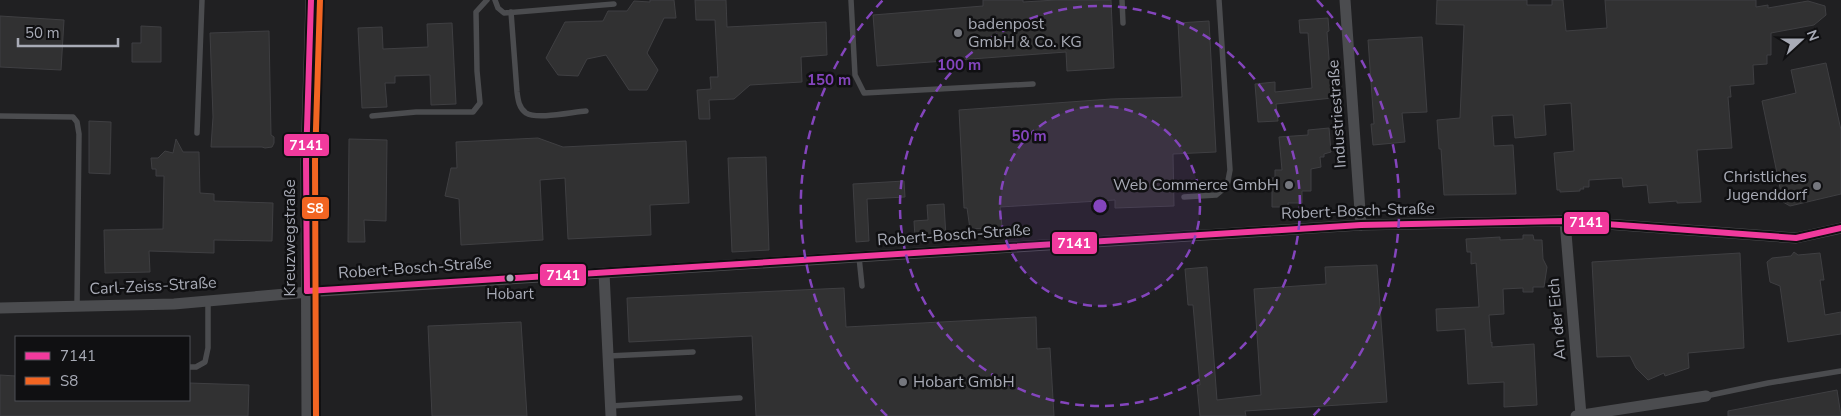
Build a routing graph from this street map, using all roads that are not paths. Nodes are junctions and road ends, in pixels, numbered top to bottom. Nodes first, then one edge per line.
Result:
1 (202, 0) edge
2 (311, 0) edge
3 (487, 0) edge
4 (496, 0) edge
5 (851, 0) edge
6 (1122, 0) edge
7 (1219, 0) edge
8 (1345, 0) edge
9 (614, 4) dead end
10 (511, 12) junction
11 (1124, 23) dead end
12 (1033, 84) dead end
13 (586, 111) dead end
14 (0, 116) edge
15 (372, 116) dead end
16 (197, 133) dead end
17 (1184, 197) dead end
18 (1565, 221) junction
19 (1361, 225) junction
20 (1841, 228) edge
21 (859, 257) junction
22 (604, 273) junction
23 (862, 286) dead end
24 (307, 292) junction
25 (208, 301) junction
26 (77, 306) junction
27 (0, 308) edge
28 (693, 352) dead end
29 (608, 356) junction
30 (190, 367) edge
31 (1841, 371) edge
32 (1706, 396) joint
33 (740, 398) dead end
34 (611, 411) edge
35 (307, 416) edge
36 (1578, 416) edge

1 - 16 lane
2 - 24 street, Kreuzwegstraße
3 - 15 lane
4 - 10 lane
5 - 12 lane
6 - 11 lane
7 - 17 lane
8 - 19 street, Industriestraße
9 - 10 lane
10 - 13 lane
14 - 26 lane
18 - 19 street, Robert-Bosch-Straße
18 - 20 street, Robert-Bosch-Straße
18 - 36 street, An der Eich
19 - 21 street, Robert-Bosch-Straße
21 - 22 street, Robert-Bosch-Straße
21 - 23 lane
22 - 24 street, Robert-Bosch-Straße
22 - 29 street
24 - 25 street, Carl-Zeiss-Straße
24 - 35 street, Kreuzwegstraße
25 - 26 street, Carl-Zeiss-Straße
25 - 30 lane
26 - 27 street, Carl-Zeiss-Straße
28 - 29 lane
29 - 34 street
31 - 32 lane
32 - 36 street, An der Eich
33 - 34 lane

